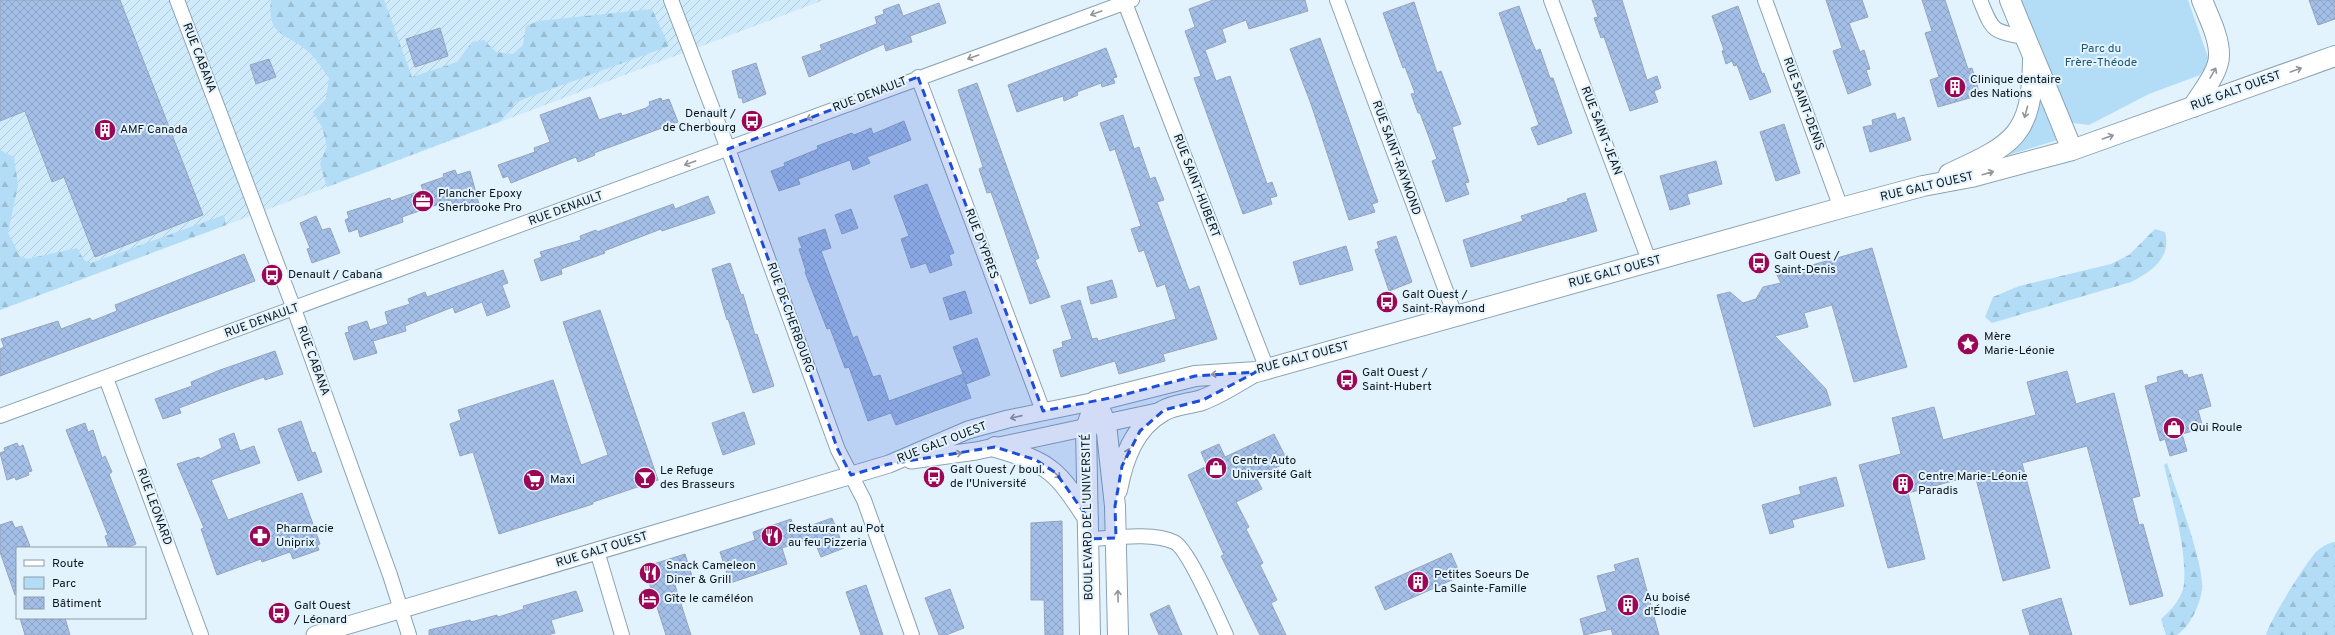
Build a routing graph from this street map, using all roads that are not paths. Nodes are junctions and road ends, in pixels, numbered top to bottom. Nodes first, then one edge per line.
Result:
1 (177, 0) edge
2 (671, 0) edge
3 (1337, 0) edge
4 (1552, 0) edge
5 (1765, 0) edge
6 (1980, 0) edge
7 (2010, 0) edge
8 (2202, 0) edge
9 (1128, 1) edge
10 (2024, 37) junction
11 (2335, 56) edge
12 (2033, 60) junction
13 (918, 77) junction
14 (2193, 107) junction
15 (728, 149) junction
16 (2072, 150) junction
17 (1923, 186) junction
18 (1841, 208) junction
19 (1650, 263) junction
20 (294, 309) junction
21 (1455, 315) junction
22 (1261, 370) junction
23 (106, 378) junction
24 (1096, 401) junction
25 (1164, 410) junction
26 (1043, 411) junction
27 (0, 416) edge
28 (1106, 424) junction
29 (1086, 428) junction
30 (995, 447) junction
31 (889, 464) junction
32 (851, 475) junction
33 (1115, 506) junction
34 (1088, 518) junction
35 (1116, 538) junction
36 (1089, 539) junction
37 (597, 551) junction
38 (401, 610) junction
39 (201, 635) edge
40 (315, 635) edge
41 (408, 635) edge
42 (622, 635) edge
43 (912, 635) edge
44 (1090, 635) edge
45 (1118, 635) edge
46 (1226, 635) edge

1 - 20 street, RUE CABANA
2 - 15 street, RUE DE CHERBOURG
3 - 21 street, RUE SAINT-RAYMOND
4 - 19 street, RUE SAINT-JEAN
5 - 18 street, RUE SAINT-DENIS
6 - 10 street
7 - 10 main road
14 -> 8 main road
9 -> 13 street, RUE DENAULT
9 - 22 street, RUE SAINT-HUBERT
10 - 12 main road
14 -> 11 main road, RUE GALT OUEST
12 - 16 main road
12 -> 17 main road
13 -> 15 street, RUE DENAULT
13 - 26 street, RUE D'YPRES
16 -> 14 main road, RUE GALT OUEST
15 -> 20 street, RUE DENAULT
15 - 32 street, RUE DE CHERBOURG
17 -> 16 main road, RUE GALT OUEST
17 - 18 main road, RUE GALT OUEST
18 - 19 main road, RUE GALT OUEST
19 - 21 main road, RUE GALT OUEST
20 - 23 street, RUE DENAULT
20 - 38 street, RUE CABANA
21 - 22 main road, RUE GALT OUEST
22 -> 24 main road, RUE GALT OUEST
22 - 25 main road
23 - 27 street, RUE DENAULT
23 - 39 street, RUE LEONARD
24 - 26 street, RUE GALT OUEST
24 - 28 main road
24 - 29 main road, BOULEVARD DE L'UNIVERSITÉ
25 - 28 street, RUE GALT OUEST
33 -> 25 main road
26 -> 31 street, RUE GALT OUEST
28 - 29 street, RUE GALT OUEST
28 - 33 main road
29 - 30 street, RUE GALT OUEST
29 - 34 main road, BOULEVARD DE L'UNIVERSITÉ
31 -> 30 street, RUE GALT OUEST
30 -> 34 main road
31 - 32 street, RUE GALT OUEST
32 - 37 street, RUE GALT OUEST
32 - 43 street, RUE DE CHERBOURG
33 - 35 main road
34 - 36 main road, BOULEVARD DE L'UNIVERSITÉ
35 - 36 street
45 -> 35 main road
35 - 46 street
36 - 44 main road, BOULEVARD DE L'UNIVERSITÉ
37 - 38 street, RUE GALT OUEST
37 - 42 street
38 - 40 street, RUE GALT OUEST
38 - 41 street, RUE CABANA

